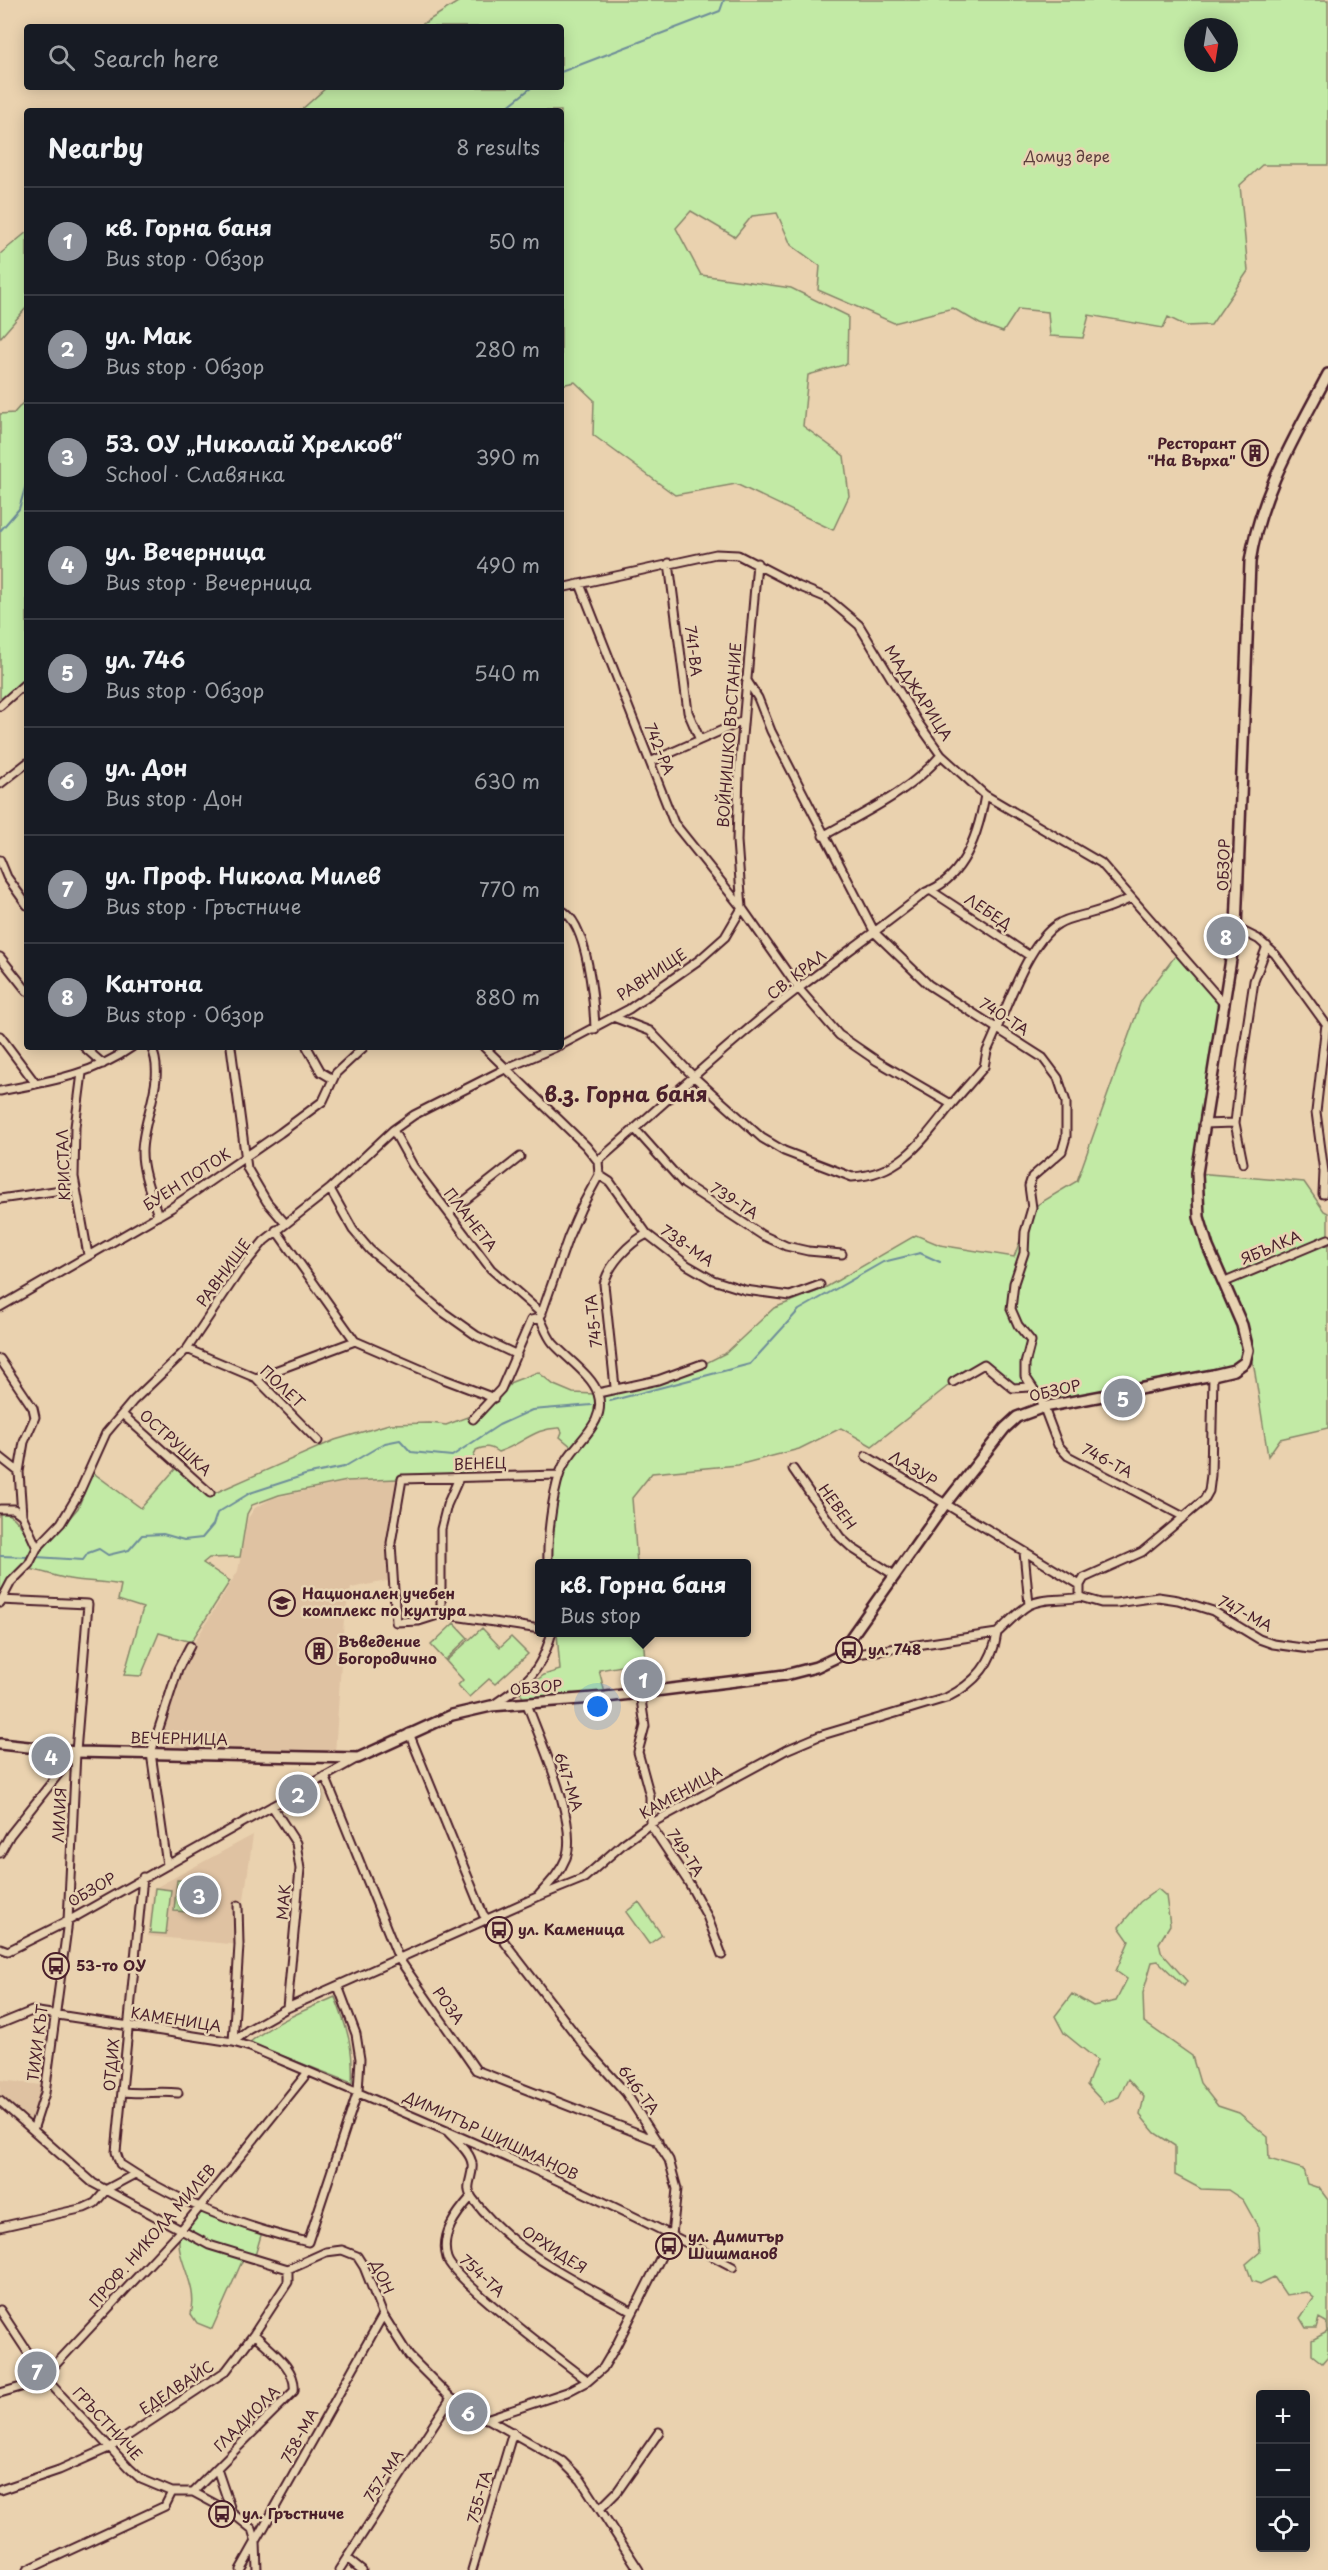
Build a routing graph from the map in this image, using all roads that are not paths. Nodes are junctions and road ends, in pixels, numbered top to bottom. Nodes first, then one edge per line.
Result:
1 (1328, 374) edge
2 (757, 563) junction
3 (669, 564) junction
4 (580, 584) junction
5 (564, 587) edge
6 (746, 679) junction
7 (24, 685) edge
8 (0, 706) edge
9 (743, 721) junction
10 (700, 740) junction
11 (941, 755) junction
12 (650, 762) junction
13 (24, 765) edge
14 (0, 783) edge
15 (985, 795) junction
16 (824, 836) junction
17 (0, 860) edge
18 (930, 890) junction
19 (1131, 898) junction
20 (24, 901) edge
21 (742, 908) junction
22 (564, 911) edge
23 (1236, 928) junction
24 (875, 933) junction
25 (1267, 946) junction
26 (1030, 956) junction
27 (0, 957) edge
28 (24, 987) edge
29 (799, 989) junction
30 (1225, 1005) junction
31 (613, 1017) junction
32 (1327, 1025) edge
33 (595, 1029) junction
34 (998, 1029) junction
35 (0, 1036) edge
36 (564, 1044) edge
37 (87, 1050) edge
38 (127, 1050) edge
39 (153, 1050) edge
40 (231, 1050) edge
41 (309, 1050) edge
42 (361, 1050) edge
43 (487, 1050) edge
44 (549, 1050) edge
45 (103, 1064) junction
46 (507, 1068) junction
47 (82, 1073) junction
48 (693, 1076) junction
49 (333, 1079) junction
50 (36, 1084) junction
51 (0, 1091) edge
52 (951, 1104) junction
53 (1235, 1123) junction
54 (1203, 1124) junction
55 (635, 1129) junction
56 (393, 1130) junction
57 (520, 1157) dead end
58 (245, 1158) junction
59 (598, 1161) junction
60 (1243, 1163) dead end
61 (599, 1175) junction
62 (75, 1188) junction
63 (330, 1189) junction
64 (1323, 1194) dead end
65 (0, 1199) edge
66 (448, 1213) junction
67 (158, 1216) junction
68 (285, 1223) junction
69 (276, 1230) junction
70 (647, 1234) junction
71 (1328, 1239) edge
72 (842, 1254) dead end
73 (88, 1256) junction
74 (1225, 1282) junction
75 (820, 1285) dead end
76 (0, 1307) edge
77 (541, 1316) junction
78 (355, 1341) junction
79 (187, 1349) junction
80 (517, 1355) junction
81 (0, 1359) edge
82 (702, 1364) dead end
83 (1213, 1375) junction
84 (256, 1378) junction
85 (953, 1382) dead end
86 (615, 1387) junction
87 (1030, 1387) junction
88 (598, 1393) junction
89 (494, 1398) junction
90 (1044, 1407) junction
91 (122, 1414) junction
92 (473, 1419) dead end
93 (318, 1441) dead end
94 (866, 1456) dead end
95 (0, 1457) edge
96 (793, 1469) dead end
97 (19, 1472) junction
98 (559, 1475) junction
99 (459, 1478) junction
100 (210, 1493) dead end
101 (946, 1503) junction
102 (0, 1509) edge
103 (22, 1515) junction
104 (1184, 1517) junction
105 (37, 1548) junction
106 (1024, 1552) junction
107 (548, 1559) edge
108 (894, 1575) junction
109 (1080, 1585) junction
110 (1080, 1597) junction
111 (0, 1601) edge
112 (1029, 1605) junction
113 (441, 1614) junction
114 (535, 1628) edge
115 (997, 1633) junction
116 (551, 1637) edge
117 (190, 1646) dead end
118 (1328, 1647) edge
119 (837, 1657) junction
120 (640, 1693) junction
121 (527, 1704) junction
122 (491, 1706) junction
123 (409, 1733) junction
124 (0, 1744) edge
125 (76, 1752) junction
126 (151, 1753) junction
127 (358, 1758) junction
128 (326, 1776) junction
129 (272, 1806) junction
130 (650, 1824) junction
131 (0, 1853) edge
132 (167, 1864) junction
133 (143, 1877) junction
134 (537, 1897) junction
135 (238, 1905) dead end
136 (486, 1919) junction
137 (68, 1921) junction
138 (0, 1948) edge
139 (722, 1955) dead end
140 (399, 1959) junction
141 (338, 1986) junction
142 (287, 2008) junction
143 (55, 2015) junction
144 (0, 2024) edge
145 (129, 2026) junction
146 (233, 2043) junction
147 (308, 2072) junction
148 (358, 2091) junction
149 (123, 2092) junction
150 (178, 2094) dead end
151 (0, 2101) edge
152 (445, 2128) junction
153 (33, 2130) junction
154 (658, 2141) junction
155 (135, 2174) junction
156 (107, 2189) junction
157 (471, 2197) junction
158 (199, 2207) junction
159 (0, 2227) edge
160 (182, 2229) junction
161 (672, 2235) junction
162 (733, 2267) dead end
163 (288, 2269) junction
164 (0, 2310) edge
165 (633, 2313) junction
166 (383, 2315) junction
167 (254, 2334) junction
168 (44, 2377) junction
169 (588, 2382) junction
170 (0, 2393) edge
171 (452, 2398) junction
172 (486, 2419) junction
173 (513, 2432) junction
174 (659, 2432) dead end
175 (111, 2447) junction
176 (217, 2469) junction
177 (0, 2490) edge
178 (172, 2492) junction
179 (193, 2492) junction
180 (600, 2509) junction
181 (232, 2513) junction
182 (256, 2542) junction
183 (347, 2558) junction
184 (27, 2570) edge
185 (240, 2570) edge
186 (257, 2570) edge
187 (339, 2570) edge
188 (362, 2570) edge
189 (472, 2570) edge
190 (639, 2570) edge

1 - 23 street, ОБЗОР
2 - 3 street, МАДЖАРИЦА
2 - 6 street, ВОЙНИШКО ВЪСТАНИЕ
2 - 11 street, МАДЖАРИЦА
3 - 4 street, МАДЖАРИЦА
3 - 10 street, 741-ВА
4 - 5 street, МАДЖАРИЦА
4 - 12 street, 742-РА
6 - 9 street, ВОЙНИШКО ВЪСТАНИЕ
6 - 16 street, 740-ТА
7 - 8 street
9 - 10 street
9 - 21 street, ВОЙНИШКО ВЪСТАНИЕ
10 - 12 street
11 - 15 street, МАДЖАРИЦА
11 - 16 street
12 - 21 street, 742-РА
13 - 14 street
15 - 18 street, СВ. КРАЛ
15 - 19 street, МАДЖАРИЦА
16 - 24 street, 740-ТА
17 - 20 street
18 - 24 street, СВ. КРАЛ
18 - 26 street, ЛЕБЕД
19 - 26 street
19 - 30 street, МАДЖАРИЦА
21 - 29 street, 742-РА
21 - 31 street, РАВНИЩЕ
22 - 33 street
23 - 25 street
23 - 30 street, ОБЗОР
24 - 29 street, СВ. КРАЛ
24 - 34 street, 740-ТА
25 - 32 street
25 - 53 street
26 - 34 street
27 - 28 street
29 - 48 street, СВ. КРАЛ
29 - 52 street, 742-РА
30 - 54 street, ОБЗОР
31 - 33 street, РАВНИЩЕ
31 - 48 street
32 - 64 street
33 - 36 street, РАВНИЩЕ
34 - 52 street
34 - 87 street, 740-ТА
35 - 50 street
37 - 45 street
38 - 45 street
39 - 67 street
40 - 58 street
41 - 49 street
42 - 49 street, БУЕН ПОТОК
43 - 46 street
44 - 46 street, РАВНИЩЕ
45 - 47 street
46 - 56 street, РАВНИЩЕ
46 - 59 street
47 - 50 street
47 - 62 street, КРИСТАЛ
48 - 52 street
48 - 55 street, СВ. КРАЛ
49 - 58 street, БУЕН ПОТОК
50 - 51 street
53 - 54 street
53 - 60 street
54 - 74 street, ОБЗОР
55 - 59 street, СВ. КРАЛ
55 - 72 street, 739-ТА
56 - 63 street, РАВНИЩЕ
56 - 66 street, ПЛАНЕТА
57 - 66 street
58 - 67 street, БУЕН ПОТОК
58 - 68 street
59 - 61 street
61 - 70 street, 738-МА
61 - 77 street
62 - 65 street
62 - 73 street, КРИСТАЛ
63 - 68 street, РАВНИЩЕ
63 - 80 street
66 - 77 street, ПЛАНЕТА
67 - 73 street, БУЕН ПОТОК
68 - 69 street, РАВНИЩЕ
69 - 78 street
69 - 79 street, РАВНИЩЕ
70 - 75 street, 738-МА
70 - 86 street, 745-ТА
71 - 74 street, ЯБЪЛКА
73 - 76 street, БУЕН ПОТОК
74 - 83 street, ОБЗОР
77 - 80 street
77 - 88 street, ПЛАНЕТА
78 - 84 street
78 - 89 street
79 - 84 street, ПОЛЕТ
79 - 91 street, РАВНИЩЕ
80 - 89 street
81 - 97 street
82 - 86 street
83 - 90 street, ОБЗОР
83 - 104 street
84 - 93 street, ПОЛЕТ
85 - 87 street
86 - 88 street
87 - 90 street, 740-ТА
88 - 98 street
89 - 92 street
90 - 101 street, ОБЗОР
90 - 104 street, 746-ТА
91 - 100 street, ОСТРУШКА
91 - 105 street, РАВНИЩЕ
94 - 101 street, ЛАЗУР
95 - 97 street
96 - 108 street, НЕВЕН
97 - 103 street
98 - 99 street, ВЕНЕЦ
98 - 107 street
99 - 113 street
99 - 113 street, ВЕНЕЦ
101 - 106 street
101 - 108 street, ОБЗОР
102 - 103 street
103 - 105 street
104 - 109 street
105 - 111 street, РАВНИЩЕ
106 - 109 street
106 - 112 street
108 - 119 street, ОБЗОР
109 - 110 street
110 - 112 street
110 - 118 street, 747-МА
111 - 125 street, ЛИЛИЯ
112 - 115 street
113 - 114 street
115 - 119 street
115 - 130 street, КАМЕНИЦА
116 - 122 street
117 - 126 street
119 - 120 street, ОБЗОР
120 - 121 street, ОБЗОР
120 - 130 street, 749-ТА
121 - 122 street, ОБЗОР
121 - 134 street, 647-МА
122 - 123 street, ОБЗОР
123 - 127 street, ОБЗОР
123 - 136 street, 646-ТА
124 - 125 street, ВЕЧЕРНИЦА
125 - 126 street, ВЕЧЕРНИЦА
125 - 131 street
125 - 137 street, ЛИЛИЯ
126 - 127 street, ВЕЧЕРНИЦА
126 - 132 street
127 - 128 street, ОБЗОР
128 - 129 street, ОБЗОР
128 - 140 street, РОЗА
129 - 132 street, ОБЗОР
129 - 142 street, МАК
130 - 134 street, КАМЕНИЦА
130 - 139 street, 749-ТА
132 - 133 street, ОБЗОР
133 - 137 street, ОБЗОР
133 - 145 street, ОТДИХ
134 - 136 street, КАМЕНИЦА
135 - 146 street
136 - 140 street, КАМЕНИЦА
136 - 154 street, 646-ТА
137 - 138 street, ОБЗОР
137 - 143 street, ТИХИ КЪТ
140 - 141 street, КАМЕНИЦА
140 - 154 street, РОЗА
141 - 142 street, КАМЕНИЦА
141 - 148 street
142 - 146 street, КАМЕНИЦА
143 - 144 street, КАМЕНИЦА
143 - 145 street, КАМЕНИЦА
143 - 153 street, ТИХИ КЪТ
145 - 146 street, КАМЕНИЦА
145 - 149 street, ОТДИХ
146 - 147 street, ДИМИТЪР ШИШМАНОВ
147 - 148 street, ДИМИТЪР ШИШМАНОВ
147 - 158 street, ПРОФ. НИКОЛА МИЛЕВ
148 - 152 street, ДИМИТЪР ШИШМАНОВ
148 - 158 street
149 - 150 street
149 - 155 street, ОТДИХ
151 - 153 street
152 - 157 street
152 - 161 street, ДИМИТЪР ШИШМАНОВ
153 - 156 street
154 - 161 street, 646-ТА
155 - 156 street
155 - 158 street
156 - 159 street
156 - 160 street
157 - 165 street, ОРХИДЕЯ
157 - 169 street, 754-ТА
158 - 160 street, ПРОФ. НИКОЛА МИЛЕВ
160 - 163 street
160 - 168 street, ПРОФ. НИКОЛА МИЛЕВ
161 - 162 street, ДИМИТЪР ШИШМАНОВ
161 - 165 street, 646-ТА
163 - 166 street, ДОН
163 - 167 street, ЕДЕЛВАЙС
164 - 168 street, ГРЪСТНИЧЕ
165 - 169 street, 646-ТА
166 - 171 street, ДОН
166 - 182 street, 758-МА
167 - 175 street, ЕДЕЛВАЙС
167 - 176 street, ГЛАДИОЛА
168 - 170 street, ПРОФ. НИКОЛА МИЛЕВ
168 - 175 street, ГРЪСТНИЧЕ
169 - 172 street, 646-ТА
171 - 172 street, ДОН
171 - 183 street, 757-МА
172 - 173 street, ДОН
173 - 180 street, ДОН
173 - 189 street, 755-ТА
174 - 180 street
175 - 177 street, ЕДЕЛВАЙС
175 - 178 street, ГРЪСТНИЧЕ
176 - 179 street, ГЛАДИОЛА
176 - 181 street
178 - 179 street, ГРЪСТНИЧЕ
178 - 184 street
179 - 181 street, ГРЪСТНИЧЕ
180 - 190 street, ДОН
181 - 182 street, ГРЪСТНИЧЕ
182 - 185 street, 758-МА
182 - 186 street
183 - 187 street, 757-МА
183 - 188 street

